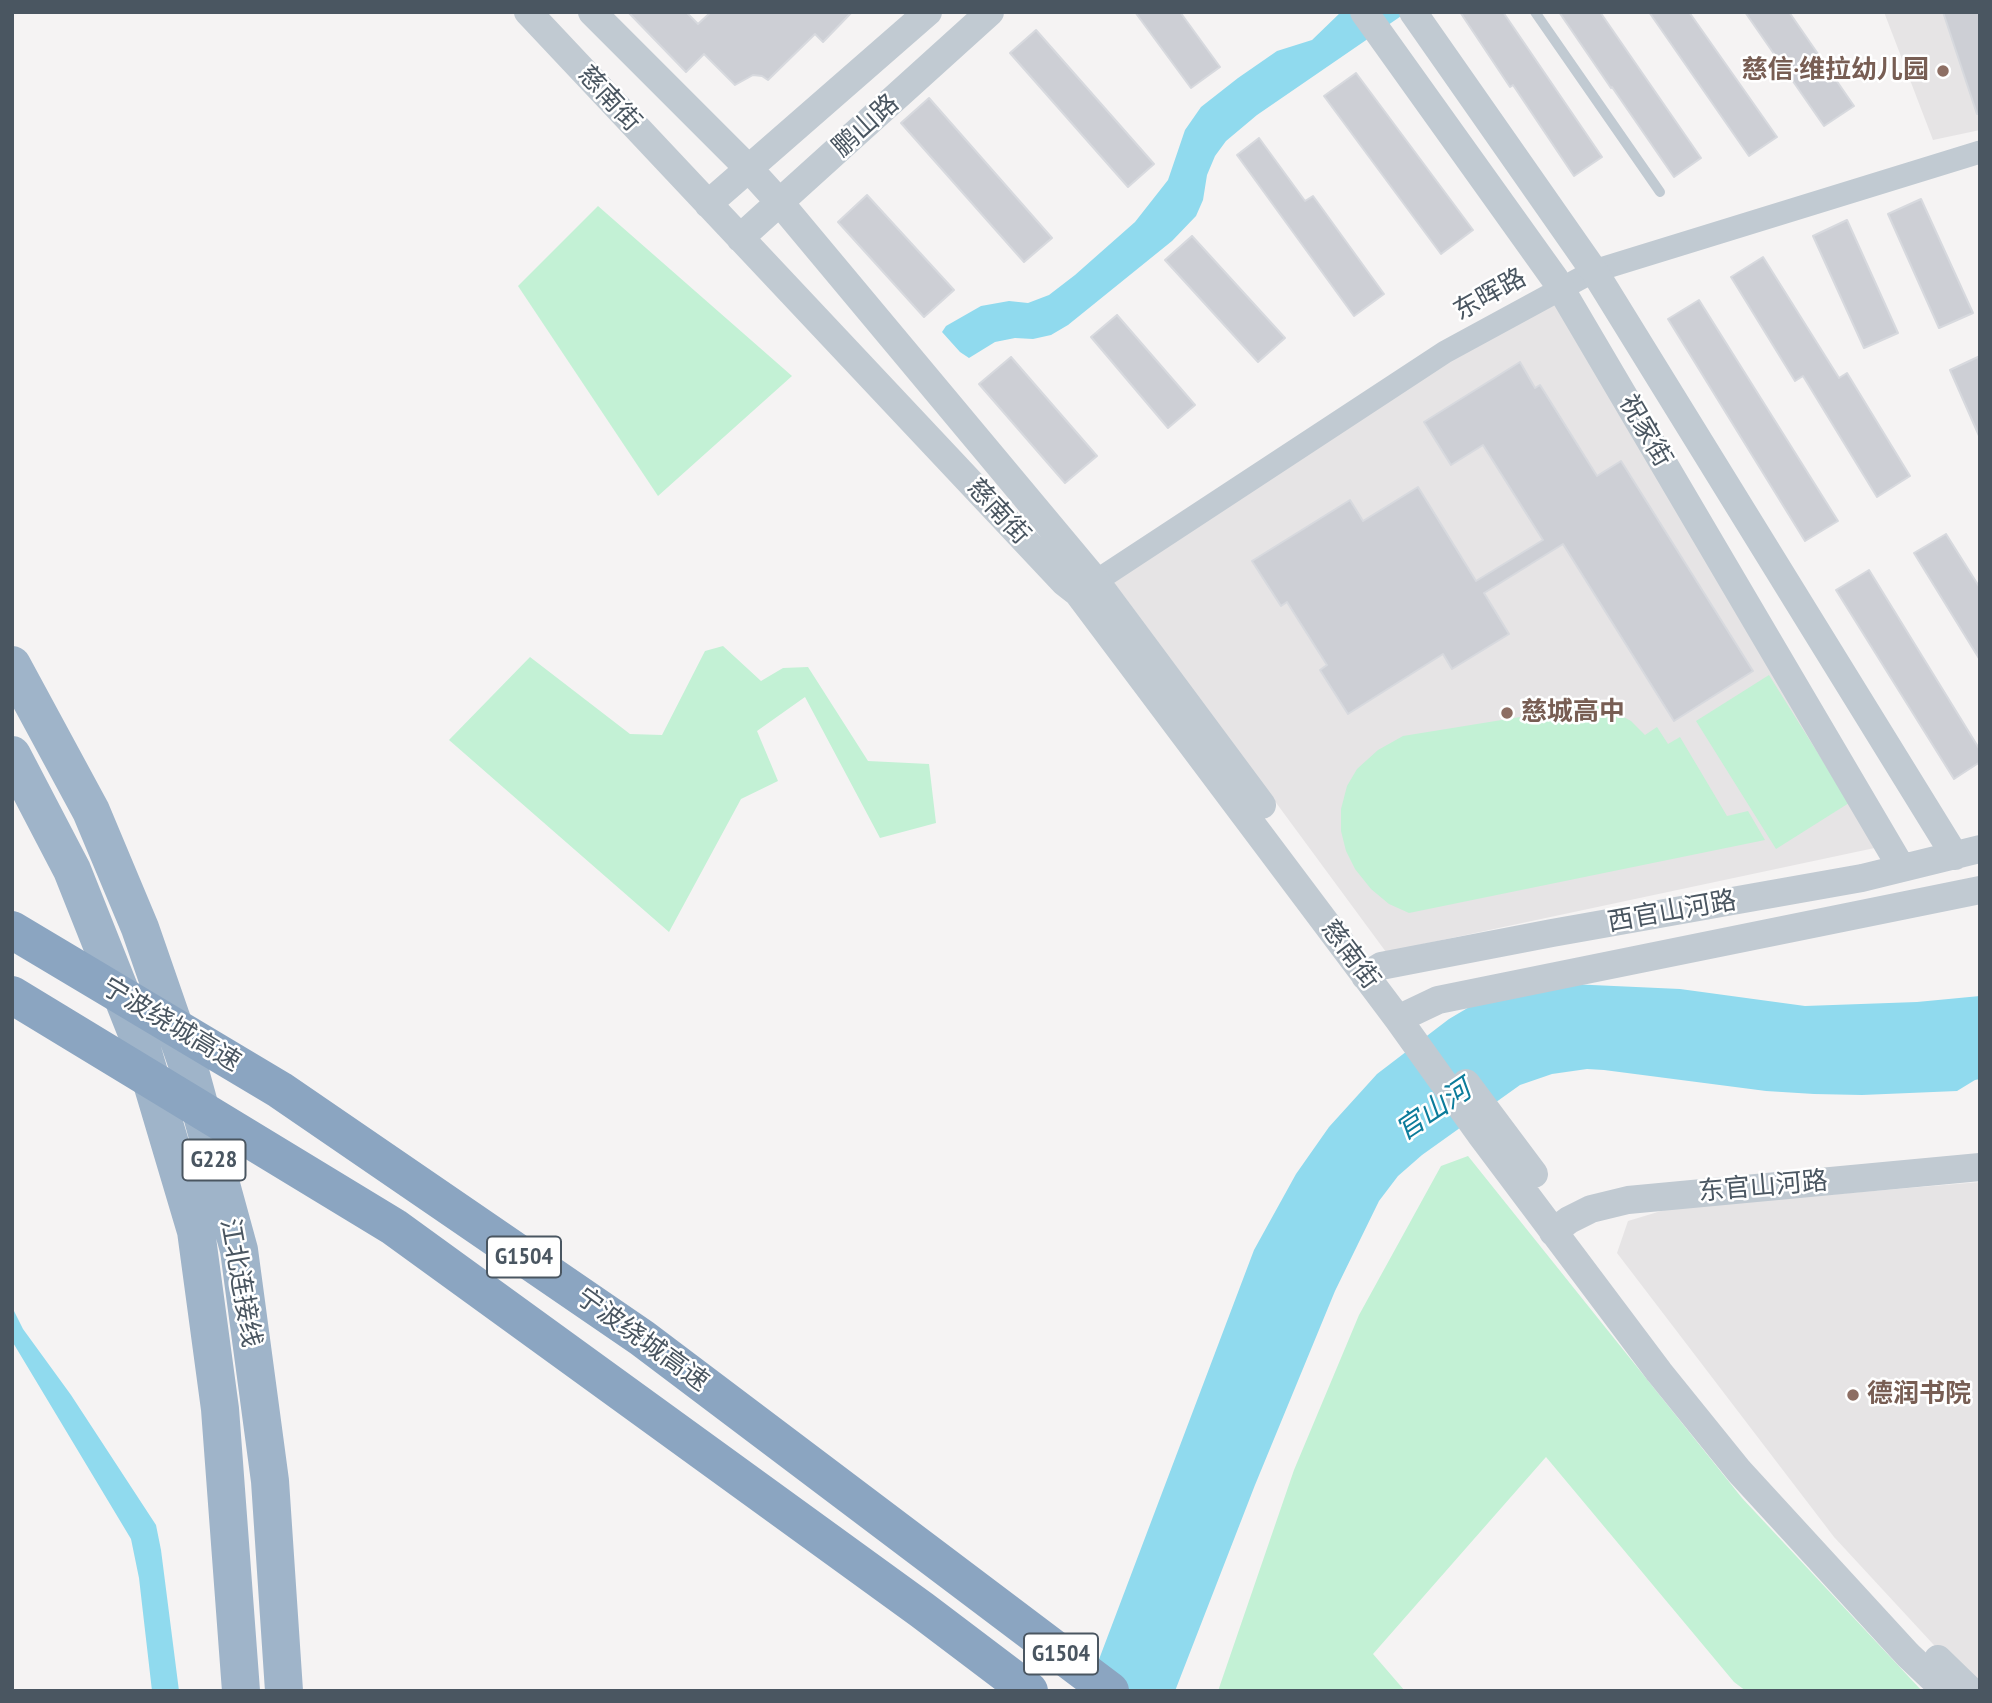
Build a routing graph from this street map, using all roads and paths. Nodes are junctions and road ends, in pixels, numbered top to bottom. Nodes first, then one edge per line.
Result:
1 (528, 12) edge
2 (592, 12) edge
3 (928, 12) edge
4 (990, 12) edge
5 (1364, 12) edge
6 (1413, 12) edge
7 (1540, 14) edge
8 (1980, 152) edge
9 (748, 169) junction
10 (1660, 192) dead end
11 (708, 204) junction
12 (780, 204) junction
13 (740, 238) junction
14 (1594, 271) junction
15 (1561, 289) junction
16 (1086, 587) junction
17 (12, 666) edge
18 (12, 755) edge
19 (1968, 853) edge
20 (1901, 867) junction
21 (1980, 890) edge
22 (12, 930) edge
23 (1373, 971) junction
24 (12, 995) edge
25 (1407, 1015) junction
26 (1980, 1167) edge
27 (1561, 1226) junction
28 (1014, 1680) edge
29 (241, 1691) edge
30 (284, 1691) edge
31 (1110, 1691) edge
32 (1946, 1691) edge
33 (1971, 1691) edge

1 - 11 street, 慈南街
2 - 9 street, 慈南街
3 - 9 street, 鹏山路
4 - 12 street, 鹏山路
5 - 15 street, 祝家街
6 - 14 street, 祝家街
7 - 10 lane
8 - 14 street, 东晖路
9 - 11 street, 鹏山路
9 - 12 street, 慈南街
11 - 13 street, 慈南街
12 - 13 street, 鹏山路
12 - 16 street, 慈南街
13 - 16 street, 慈南街
14 - 15 street, 东晖路
14 - 19 street, 祝家街
15 - 16 street, 东晖路
15 - 20 street, 祝家街
16 - 23 street, 慈南街
17 - 30 highway, 江北连接线 / G228
18 - 29 highway, 江北连接线 / G228
19 - 20 street, 西官山河路
20 - 23 street, 西官山河路
21 - 25 street, 西官山河路
22 - 31 highway, 宁波绕城高速 / G1504
23 - 25 street, 慈南街
24 - 28 highway, 宁波绕城高速 / G1504
25 - 27 street, 慈南街
26 - 27 street, 东官山河路
27 - 32 street
27 - 33 street

